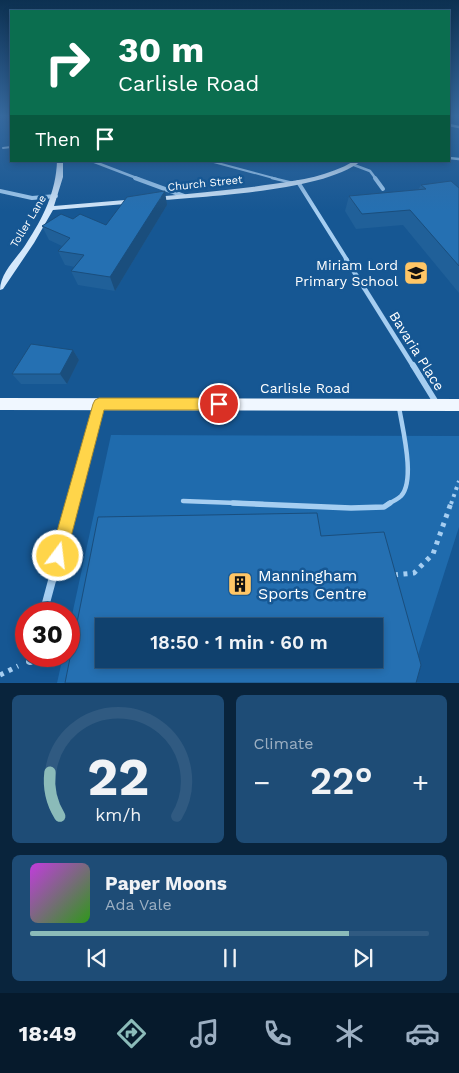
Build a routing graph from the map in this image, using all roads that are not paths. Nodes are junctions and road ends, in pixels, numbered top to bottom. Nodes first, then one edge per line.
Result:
1 (10, 147) edge
2 (3, 148) dead end
3 (60, 162) edge
4 (95, 162) edge
5 (214, 162) edge
6 (356, 163) edge
7 (296, 183) junction
8 (383, 189) dead end
9 (0, 191) edge
10 (56, 196) junction
11 (184, 196) junction
12 (51, 208) junction
13 (0, 288) edge
14 (0, 404) edge
15 (99, 404) junction
16 (399, 404) junction
17 (437, 405) junction
18 (459, 405) edge
19 (183, 501) dead end
20 (45, 602) edge

1 - 2 lane
3 - 10 street, Toller Lane
4 - 11 street
5 - 7 lane
6 - 7 street, Church Street
6 - 8 street
7 - 11 street, Church Street
7 - 17 street, Bavaria Place
9 - 10 street
10 - 12 street, Toller Lane
11 - 12 street, Church Street
12 - 13 street, Toller Lane
14 - 15 main road, Carlisle Road
15 - 16 main road, Carlisle Road
15 - 20 street
16 - 17 main road, Carlisle Road
16 - 19 lane
17 - 18 main road, Carlisle Road

